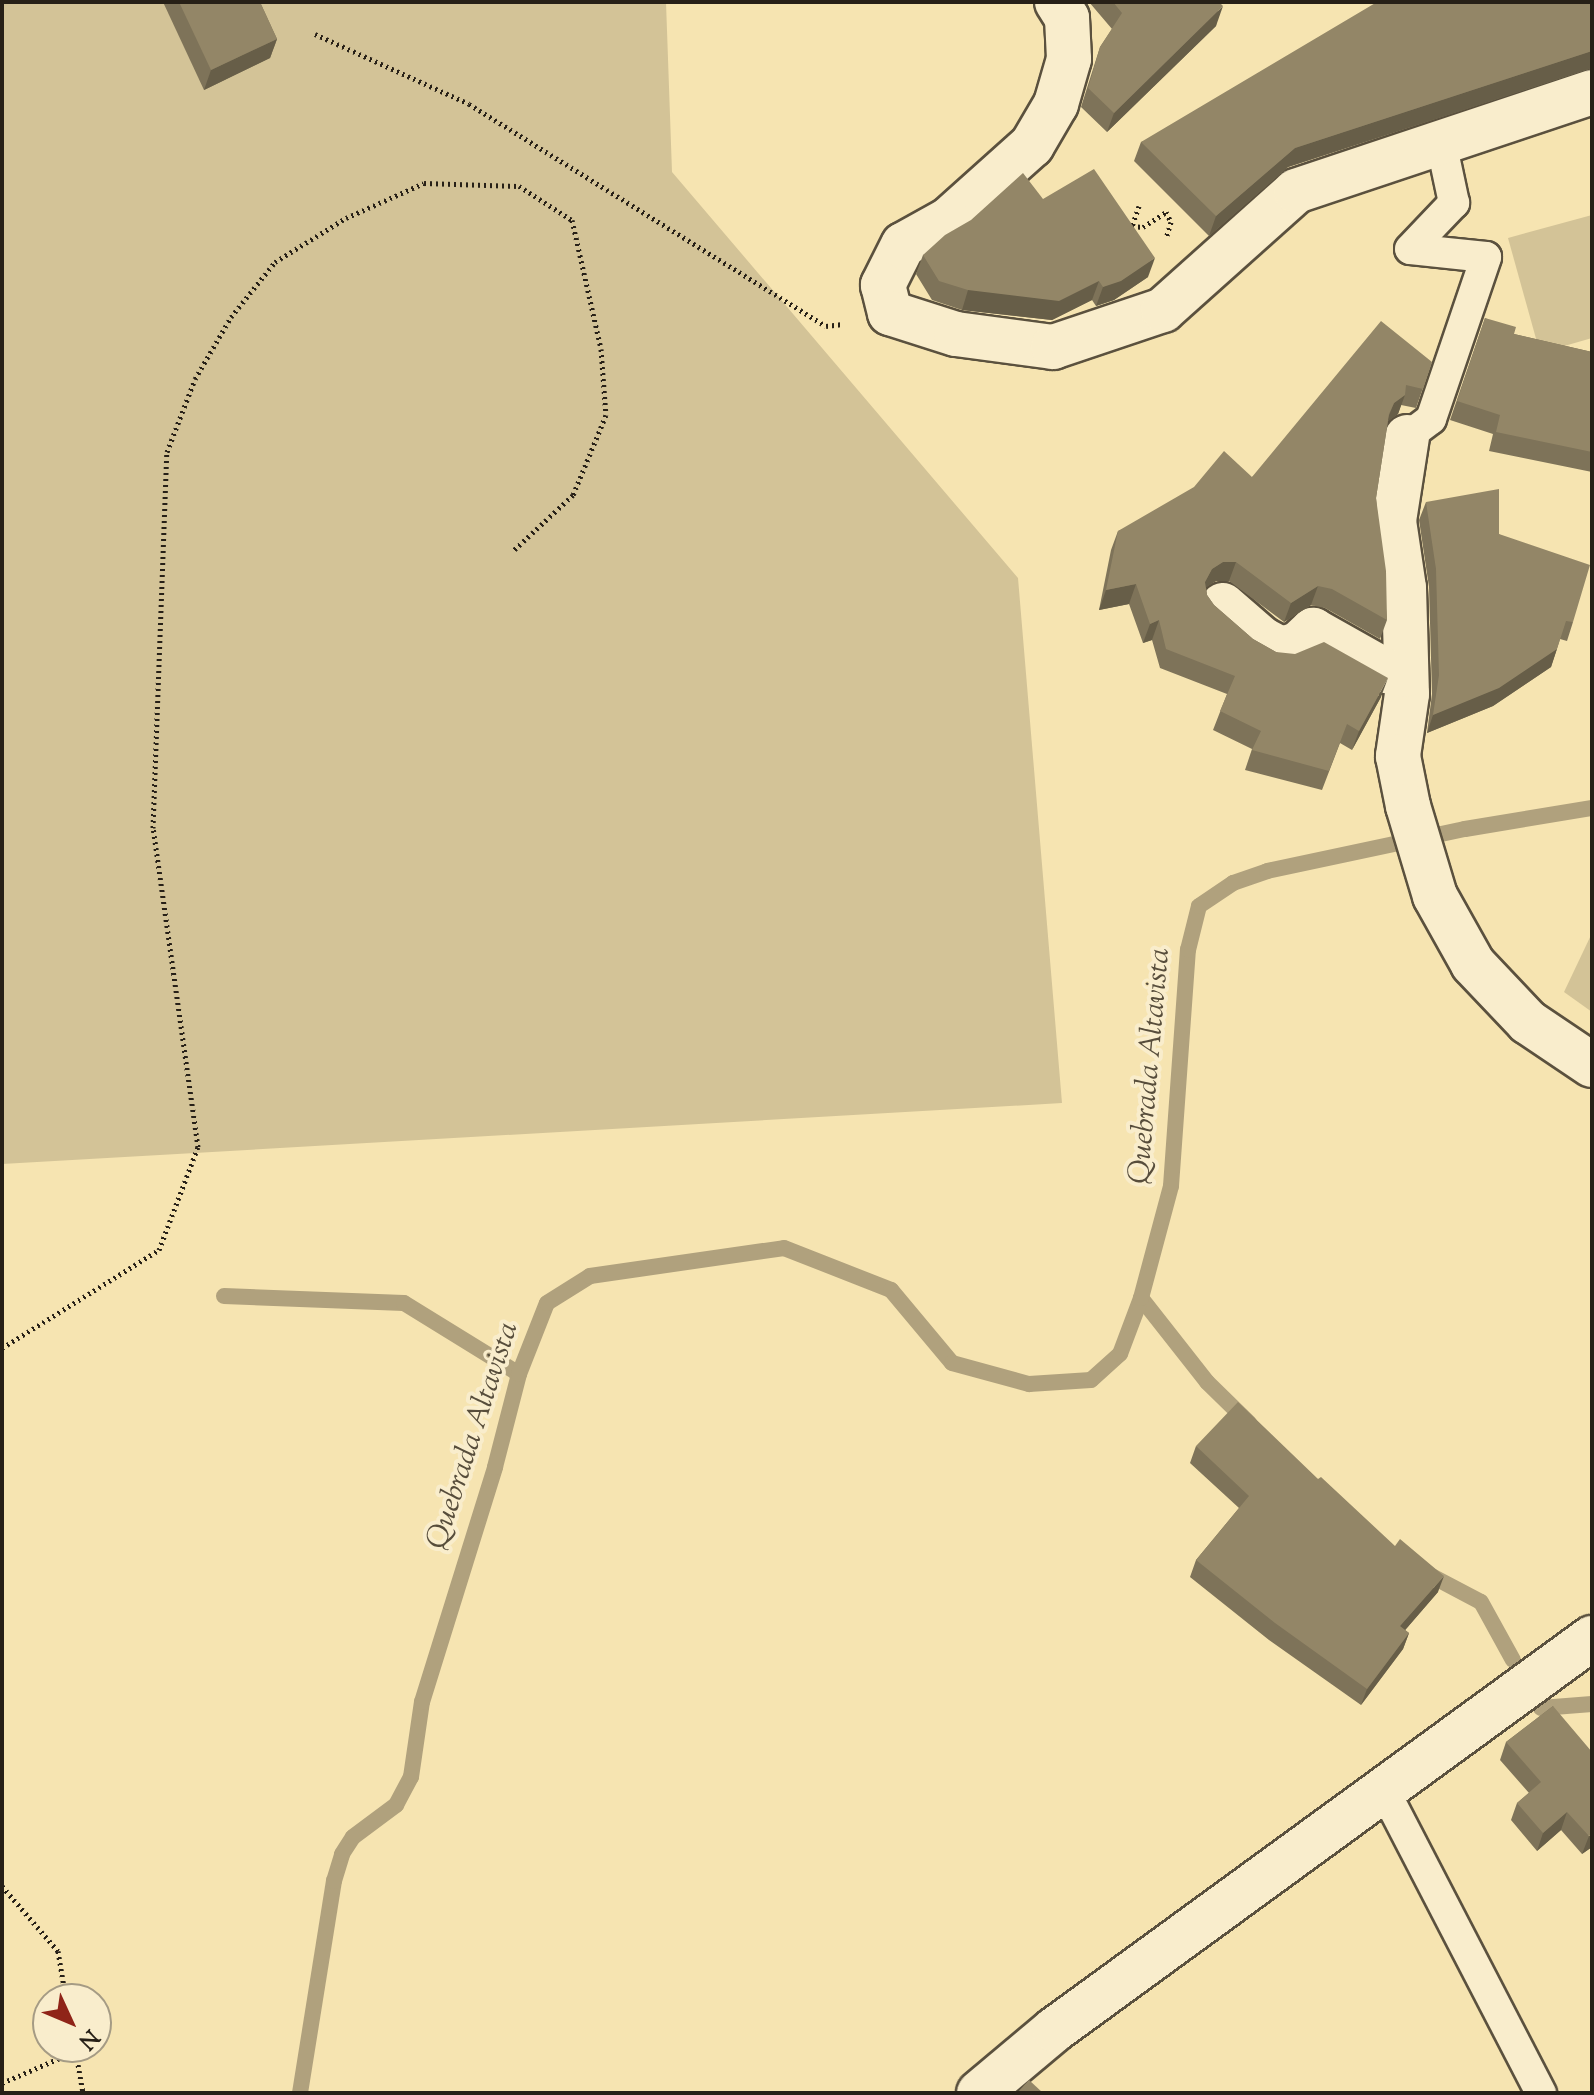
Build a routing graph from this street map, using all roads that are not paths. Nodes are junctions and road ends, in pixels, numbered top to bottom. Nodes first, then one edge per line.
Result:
1 (1057, 2) edge
2 (1592, 92) edge
3 (1441, 142) junction
4 (1407, 437) joint
5 (1223, 605) dead end
6 (1406, 675) junction
7 (1592, 1065) edge
8 (1592, 1638) edge
9 (1385, 1792) junction
10 (979, 2093) edge
11 (1541, 2093) edge

1 - 3 street
2 - 3 street
3 - 4 lane
4 - 6 street
5 - 6 street
6 - 7 street
8 - 9 street
9 - 10 street
9 - 11 lane

